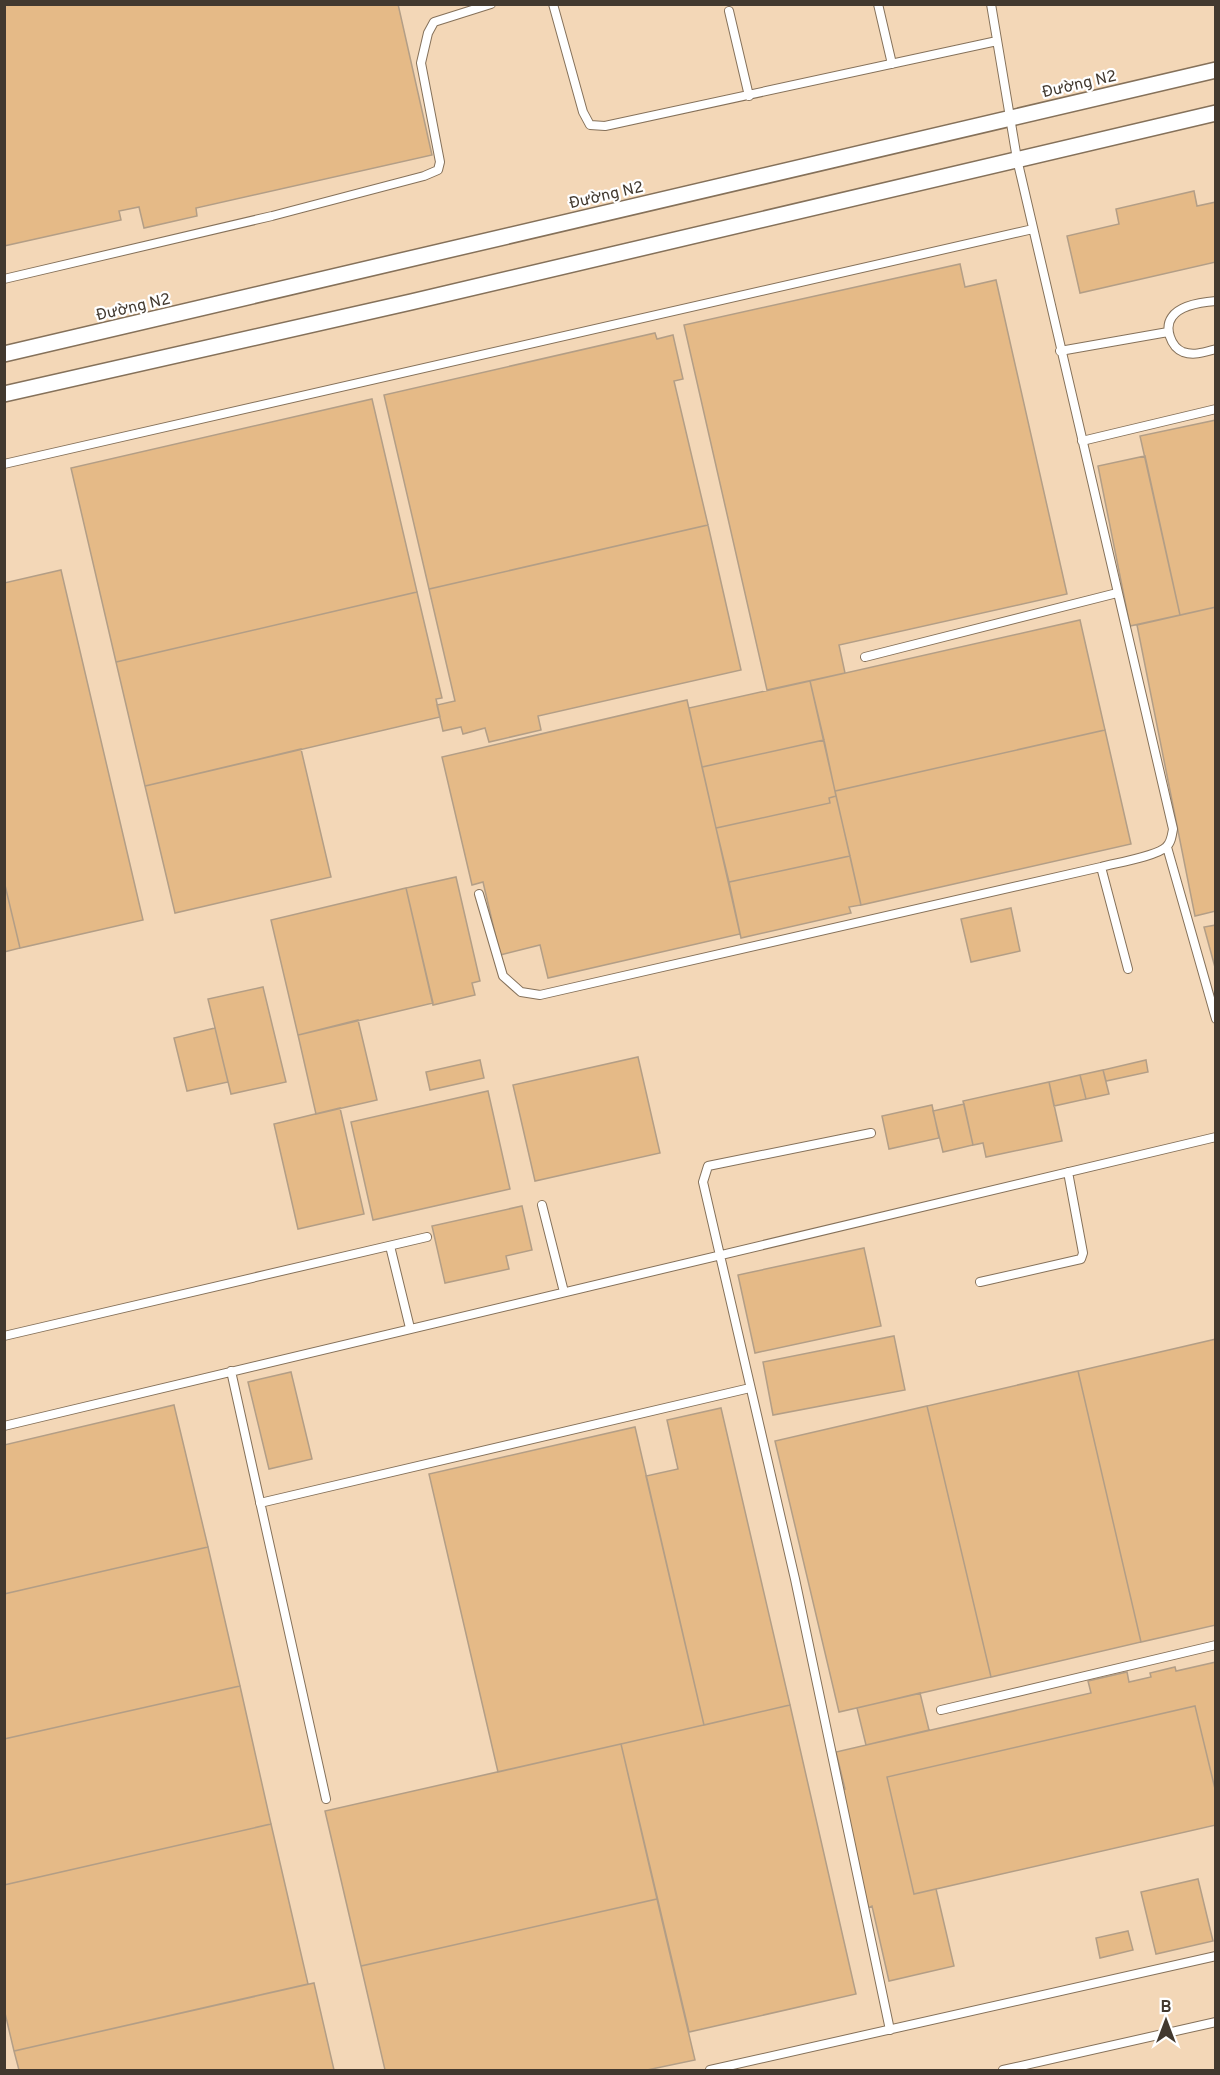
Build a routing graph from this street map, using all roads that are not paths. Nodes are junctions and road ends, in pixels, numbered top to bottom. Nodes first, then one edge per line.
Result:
1 (491, 4) edge
2 (553, 4) edge
3 (878, 4) edge
4 (991, 4) edge
5 (729, 11) dead end
6 (996, 41) junction
7 (892, 64) junction
8 (1215, 70) edge
9 (749, 96) junction
10 (1215, 113) edge
11 (1009, 118) junction
12 (1017, 159) junction
13 (1033, 229) junction
14 (4, 279) edge
15 (1215, 302) edge
16 (1168, 332) junction
17 (1215, 350) edge
18 (1060, 351) junction
19 (4, 354) edge
20 (4, 394) edge
21 (1215, 409) edge
22 (1082, 441) junction
23 (4, 464) edge
24 (1117, 593) junction
25 (865, 657) dead end
26 (1167, 847) junction
27 (1101, 867) junction
28 (480, 894) dead end
29 (1128, 969) dead end
30 (1215, 1019) edge
31 (872, 1133) dead end
32 (1215, 1137) edge
33 (1068, 1172) junction
34 (542, 1205) dead end
35 (427, 1237) dead end
36 (390, 1246) junction
37 (719, 1255) junction
38 (980, 1282) dead end
39 (564, 1292) junction
40 (410, 1328) junction
41 (4, 1336) edge
42 (231, 1371) junction
43 (750, 1388) junction
44 (4, 1426) edge
45 (260, 1503) junction
46 (1215, 1646) edge
47 (941, 1710) dead end
48 (326, 1799) dead end
49 (1215, 1956) edge
50 (1215, 2022) edge
51 (890, 2030) junction
52 (710, 2070) edge
53 (1003, 2070) edge

1 - 14 lane
2 - 9 lane
3 - 7 lane
4 - 6 lane
5 - 9 lane
6 - 7 lane
6 - 11 lane
7 - 9 lane
8 - 11 street, Đường N2
10 - 12 street
11 - 12 lane
11 - 19 street, Đường N2
12 - 13 lane
12 - 20 street
13 - 18 lane
13 - 23 lane
15 - 16 lane
16 - 17 lane
16 - 18 lane
18 - 22 lane
21 - 22 lane
22 - 24 lane
24 - 25 lane
24 - 26 lane
26 - 27 lane
26 - 30 lane
27 - 28 lane
27 - 29 lane
31 - 37 lane
32 - 33 lane
33 - 37 lane
33 - 38 lane
34 - 39 lane
35 - 36 lane
36 - 40 lane
36 - 41 lane
37 - 39 lane
37 - 43 lane
39 - 40 lane
40 - 42 lane
42 - 44 lane
42 - 45 lane
43 - 45 lane
43 - 51 lane
45 - 48 lane
46 - 47 lane
49 - 51 lane
50 - 53 lane
51 - 52 lane

